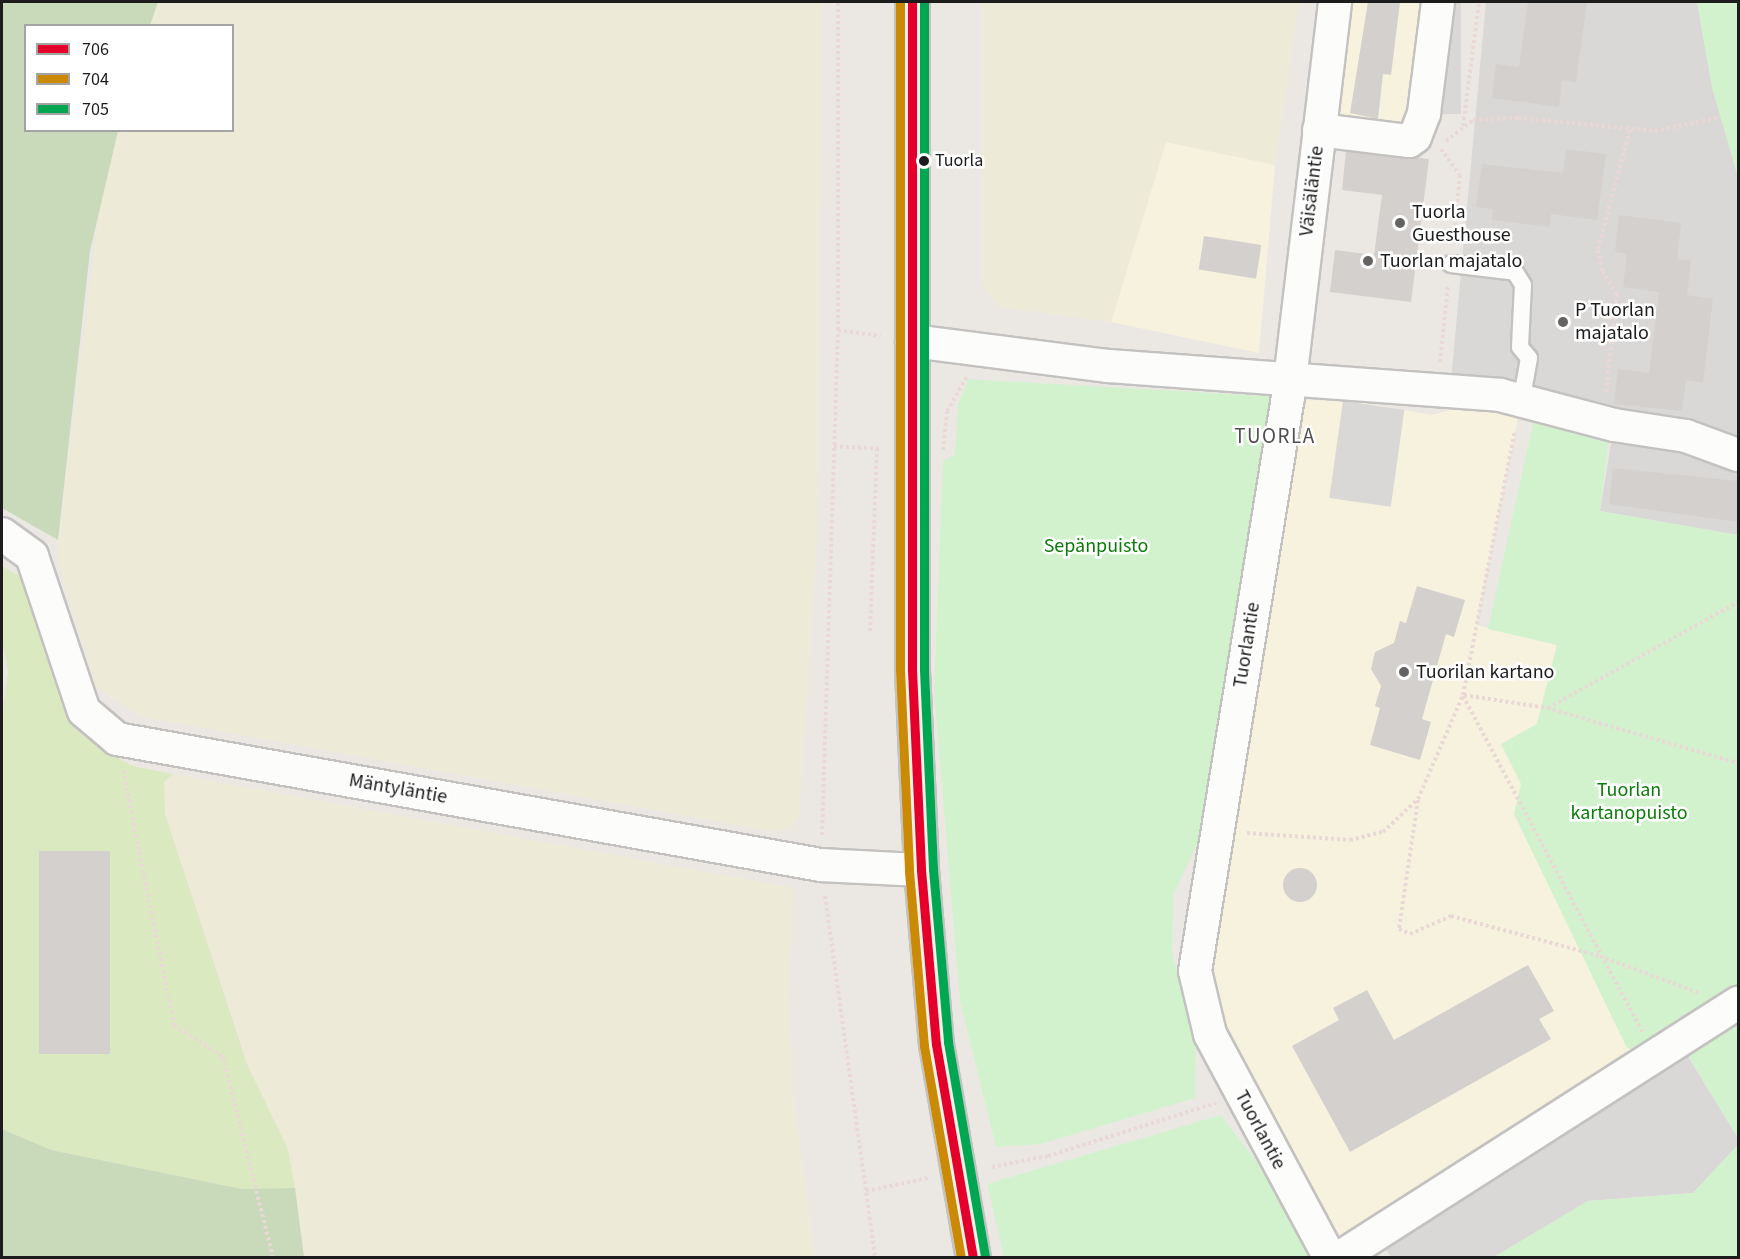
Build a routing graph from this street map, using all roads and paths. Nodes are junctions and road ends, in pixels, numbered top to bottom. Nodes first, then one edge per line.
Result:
1 (838, 2) edge
2 (912, 2) edge
3 (1335, 2) edge
4 (1438, 2) edge
5 (1479, 2) edge
6 (1721, 117) dead end
7 (1463, 127) junction
8 (1630, 129) junction
9 (1319, 130) junction
10 (1439, 147) dead end
11 (1450, 264) dead end
12 (838, 330) junction
13 (912, 341) junction
14 (973, 362) junction
15 (1290, 380) junction
16 (1521, 403) junction
17 (1602, 422) junction
18 (834, 446) junction
19 (877, 448) junction
20 (912, 450) junction
21 (1738, 455) edge
22 (2, 534) edge
23 (1738, 602) edge
24 (870, 631) dead end
25 (1463, 695) junction
26 (1547, 708) junction
27 (117, 739) junction
28 (1738, 763) edge
29 (1418, 799) junction
30 (1217, 831) junction
31 (821, 865) junction
32 (921, 870) junction
33 (1600, 956) junction
34 (1733, 1007) edge
35 (1656, 1055) junction
36 (1241, 1096) junction
37 (992, 1167) dead end
38 (929, 1178) dead end
39 (866, 1191) junction
40 (273, 1257) edge
41 (875, 1257) edge
42 (973, 1257) edge
43 (1330, 1257) edge
44 (1339, 1257) edge

1 - 12 path
2 - 13 main road
3 - 9 street, Väisäläntie
4 - 9 street
5 - 7 path
6 - 8 path
7 - 8 path
7 - 10 path
8 - 17 path
9 - 15 street, Väisäläntie
11 - 16 lane
12 - 13 path
12 - 18 path
13 - 14 street
13 - 20 main road
14 - 15 street
14 - 20 path
15 - 16 street
15 - 30 street, Tuorlantie
16 - 17 street
16 - 25 path
17 - 21 street
18 - 19 path
18 - 31 path
19 - 20 path
19 - 24 path
20 - 32 main road
22 - 27 street
23 - 26 path
25 - 26 path
25 - 29 path
25 - 33 path
26 - 28 path
27 - 31 street, Mäntyläntie
27 - 40 path
29 - 30 path
29 - 33 path
30 - 36 street, Tuorlantie
31 - 32 street, Mäntyläntie
31 - 39 path
32 - 42 main road
33 - 34 path
33 - 35 path
34 - 35 street
35 - 44 street
36 - 37 path
36 - 43 street, Tuorlantie
38 - 39 path
39 - 41 path

